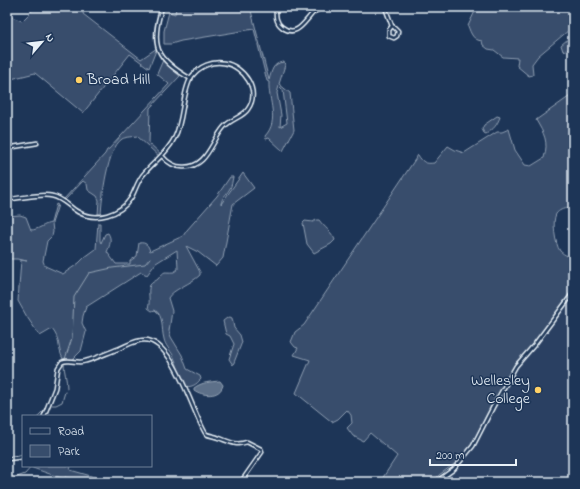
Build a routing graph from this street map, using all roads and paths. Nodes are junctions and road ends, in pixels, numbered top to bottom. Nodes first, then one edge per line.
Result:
1 (119, 7) edge
2 (126, 7) edge
3 (162, 7) edge
4 (276, 7) edge
5 (326, 7) edge
6 (385, 7) edge
7 (392, 26) junction
8 (191, 79) junction
9 (37, 143) dead end
10 (7, 148) edge
11 (162, 156) junction
12 (7, 199) edge
13 (573, 293) edge
14 (44, 415) edge
15 (22, 457) edge
16 (7, 459) edge
17 (242, 482) edge
18 (436, 482) edge

1 - 2 street
3 - 8 street
4 - 5 street
6 - 7 street
7 - 7 street
8 - 11 street
8 - 11 street
9 - 10 street
11 - 12 street
13 - 18 street
14 - 17 street
15 - 16 street

